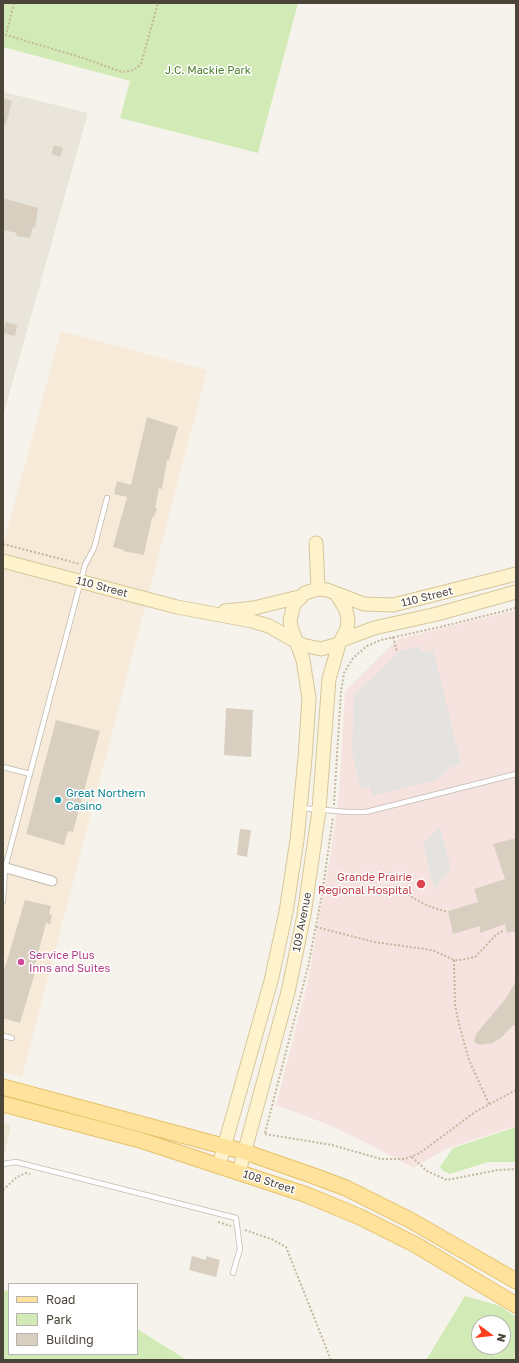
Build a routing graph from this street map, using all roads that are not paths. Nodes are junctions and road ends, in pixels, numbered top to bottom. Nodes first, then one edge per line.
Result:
1 (107, 498) dead end
2 (316, 543) dead end
3 (3, 561) edge
4 (516, 574) edge
5 (80, 581) junction
6 (318, 589) junction
7 (516, 592) edge
8 (337, 595) junction
9 (299, 597) junction
10 (202, 613) junction
11 (297, 641) junction
12 (341, 642) junction
13 (3, 767) edge
14 (30, 774) junction
15 (516, 774) edge
16 (300, 808) junction
17 (319, 810) junction
18 (4, 867) edge
19 (52, 881) dead end
20 (3, 901) edge
21 (3, 1036) edge
22 (12, 1038) dead end
23 (3, 1087) edge
24 (3, 1104) edge
25 (225, 1147) junction
26 (245, 1152) junction
27 (3, 1164) edge
28 (219, 1165) junction
29 (239, 1172) junction
30 (233, 1273) dead end
31 (516, 1281) edge
32 (516, 1304) edge

1 - 5 lane
2 - 6 street
3 - 5 street, 110 Street
4 - 8 street, 110 Street
5 - 10 street, 110 Street
5 - 14 lane
6 - 8 street
6 - 9 street
7 - 12 street, 110 Street
8 - 12 street
9 - 10 street, 110 Street
9 - 11 street
10 - 11 street, 110 Street
11 - 12 street
11 - 16 street, 109 Avenue
12 - 17 street, 109 Avenue
13 - 14 lane
14 - 18 lane
15 - 17 lane
16 - 17 lane
16 - 25 street, 109 Avenue
17 - 26 street, 109 Avenue
18 - 19 street
18 - 20 lane
21 - 22 lane
23 - 25 main road, 108 Street
24 - 28 main road, 108 Street
25 - 26 main road, 108 Street
25 - 28 street, 109 Avenue
26 - 29 street, 109 Avenue
26 - 31 main road, 108 Street
27 - 30 lane
28 - 29 main road, 108 Street
29 - 32 main road, 108 Street

